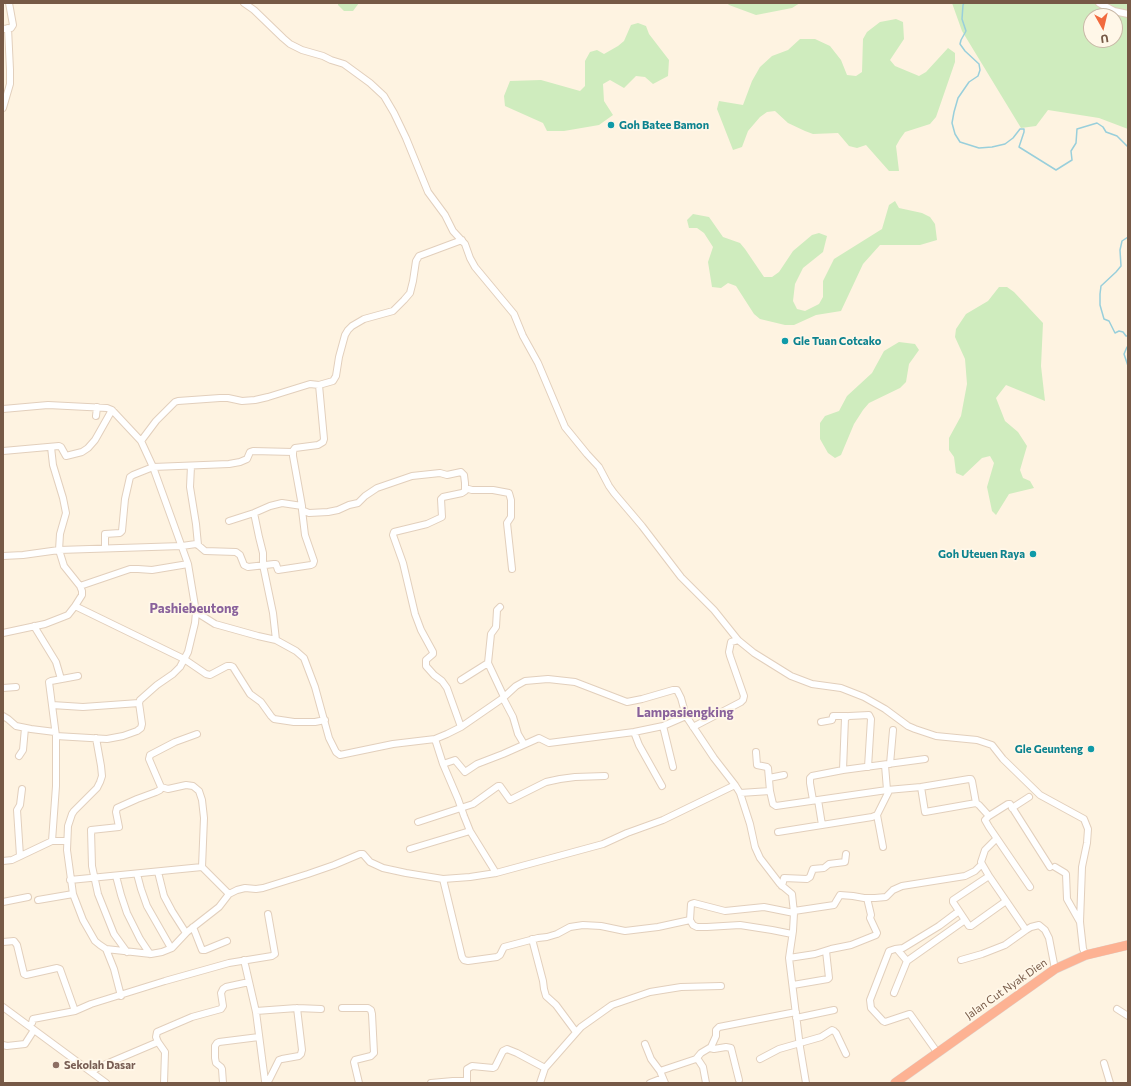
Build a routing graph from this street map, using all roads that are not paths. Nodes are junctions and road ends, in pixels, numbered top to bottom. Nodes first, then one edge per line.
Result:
1 (9, 3) edge
2 (244, 3) edge
3 (1099, 3) edge
4 (1128, 14) edge
5 (6, 29) edge
6 (4, 96) edge
7 (3, 108) edge
8 (462, 240) junction
9 (320, 385) junction
10 (97, 407) junction
11 (3, 409) edge
12 (112, 410) junction
13 (96, 416) dead end
14 (141, 441) junction
15 (51, 447) junction
16 (3, 451) edge
17 (293, 452) junction
18 (191, 466) junction
19 (153, 468) junction
20 (465, 488) junction
21 (302, 508) junction
22 (254, 513) junction
23 (230, 521) dead end
24 (198, 545) junction
25 (182, 546) junction
26 (105, 548) junction
27 (59, 550) junction
28 (3, 556) edge
29 (188, 564) junction
30 (262, 565) junction
31 (512, 569) dead end
32 (80, 586) junction
33 (75, 606) junction
34 (500, 607) dead end
35 (196, 612) junction
36 (34, 626) junction
37 (3, 633) edge
38 (276, 640) junction
39 (738, 640) junction
40 (185, 656) junction
41 (488, 663) junction
42 (78, 676) dead end
43 (61, 679) junction
44 (460, 680) dead end
45 (16, 687) dead end
46 (3, 688) edge
47 (503, 698) junction
48 (139, 703) junction
49 (52, 705) junction
50 (3, 716) edge
51 (686, 716) junction
52 (847, 716) junction
53 (821, 722) dead end
54 (325, 723) junction
55 (663, 726) junction
56 (461, 727) junction
57 (693, 727) junction
58 (25, 728) junction
59 (894, 730) dead end
60 (634, 732) junction
61 (55, 734) junction
62 (197, 734) dead end
63 (96, 738) junction
64 (434, 739) junction
65 (524, 744) junction
66 (756, 752) dead end
67 (19, 756) dead end
68 (924, 759) dead end
69 (443, 764) junction
70 (888, 765) junction
71 (673, 767) dead end
72 (868, 767) junction
73 (843, 770) junction
74 (784, 775) dead end
75 (605, 776) dead end
76 (769, 778) junction
77 (735, 785) junction
78 (662, 786) dead end
79 (161, 787) junction
80 (921, 787) junction
81 (22, 789) dead end
82 (888, 790) junction
83 (770, 791) junction
84 (740, 793) junction
85 (1029, 797) dead end
86 (816, 800) junction
87 (976, 804) junction
88 (460, 808) junction
89 (1012, 808) junction
90 (877, 815) junction
91 (989, 816) junction
92 (418, 822) dead end
93 (822, 825) junction
94 (470, 831) junction
95 (778, 832) dead end
96 (996, 839) junction
97 (52, 841) junction
98 (67, 841) junction
99 (883, 847) dead end
100 (410, 849) dead end
101 (846, 854) dead end
102 (20, 856) junction
103 (3, 860) edge
104 (982, 864) junction
105 (202, 867) junction
106 (158, 872) junction
107 (496, 873) junction
108 (137, 874) junction
109 (116, 876) junction
110 (988, 876) junction
111 (94, 878) junction
112 (443, 879) junction
113 (70, 880) junction
114 (782, 886) junction
115 (1030, 887) dead end
116 (73, 894) junction
117 (229, 894) junction
118 (28, 897) dead end
119 (867, 898) junction
120 (38, 900) dead end
121 (1006, 901) junction
122 (3, 902) edge
123 (959, 911) junction
124 (794, 912) junction
125 (268, 914) dead end
126 (690, 920) junction
127 (965, 920) junction
128 (1080, 922) junction
129 (939, 926) junction
130 (193, 927) junction
131 (1026, 930) junction
132 (186, 932) junction
133 (792, 934) junction
134 (944, 934) junction
135 (920, 938) junction
136 (532, 939) junction
137 (227, 941) dead end
138 (3, 942) edge
139 (1128, 945) edge
140 (925, 947) junction
141 (171, 948) junction
142 (106, 949) junction
143 (897, 950) junction
144 (826, 951) junction
145 (127, 952) junction
146 (150, 954) junction
147 (1086, 955) junction
148 (789, 958) junction
149 (244, 960) junction
150 (961, 960) dead end
151 (907, 961) junction
152 (1055, 969) junction
153 (249, 982) junction
154 (792, 985) junction
155 (721, 986) dead end
156 (894, 993) dead end
157 (121, 996) junction
158 (3, 1007) edge
159 (297, 1008) junction
160 (342, 1008) dead end
161 (321, 1009) dead end
162 (1117, 1009) dead end
163 (834, 1010) dead end
164 (75, 1011) junction
165 (256, 1011) junction
166 (796, 1015) junction
167 (1128, 1016) edge
168 (32, 1028) junction
169 (576, 1032) junction
170 (259, 1037) junction
171 (158, 1042) junction
172 (799, 1043) junction
173 (645, 1044) dead end
174 (3, 1045) edge
175 (710, 1048) junction
176 (937, 1052) junction
177 (846, 1054) dead end
178 (697, 1058) junction
179 (760, 1059) dead end
180 (1104, 1063) dead end
181 (544, 1068) junction
182 (660, 1071) junction
183 (91, 1072) junction
184 (739, 1080) dead end
185 (664, 1081) edge
186 (265, 1082) edge
187 (466, 1082) edge
188 (106, 1083) edge
189 (164, 1083) edge
190 (223, 1083) edge
191 (359, 1083) edge
192 (431, 1083) edge
193 (540, 1083) edge
194 (650, 1083) edge
195 (706, 1083) edge
196 (806, 1083) edge
197 (895, 1083) edge
198 (1110, 1083) edge

1 - 5 street
2 - 8 street
3 - 4 street
5 - 6 street
6 - 7 street
8 - 9 street
8 - 39 street
9 - 14 street
9 - 17 street
10 - 11 street
10 - 12 street
10 - 13 street
12 - 14 street
12 - 15 street
14 - 19 street
15 - 16 street
15 - 27 street
17 - 18 street
17 - 21 street
18 - 19 street
18 - 24 street
19 - 25 street
19 - 26 street
20 - 21 street
20 - 31 street
20 - 56 street
21 - 22 street
21 - 30 street
22 - 23 street
22 - 30 street
24 - 25 street
24 - 30 street
25 - 26 street
25 - 29 street
26 - 27 street
27 - 28 street
27 - 32 street
29 - 32 street
29 - 35 street
30 - 38 street
32 - 33 street
33 - 36 street
33 - 40 street
34 - 41 street
35 - 38 street
35 - 40 street
36 - 37 street
36 - 43 street
38 - 54 street
39 - 57 street
39 - 128 street
40 - 48 street
40 - 54 street
41 - 44 street
41 - 47 street
42 - 43 street
43 - 49 street
45 - 46 street
47 - 51 street
47 - 56 street
47 - 65 street
48 - 49 street
48 - 63 street
49 - 61 street
50 - 58 street
51 - 55 street
51 - 57 street
52 - 53 street
52 - 72 street
52 - 73 street
54 - 64 street
55 - 60 street
55 - 71 street
56 - 64 street
57 - 77 street
58 - 61 street
58 - 67 street
59 - 70 street
60 - 65 street
60 - 78 street
61 - 63 street
61 - 97 street
62 - 79 street
63 - 98 street
64 - 69 street
65 - 69 street
66 - 76 street
68 - 70 street
69 - 88 street
70 - 72 street
70 - 82 street
72 - 73 street
73 - 86 street
74 - 76 street
75 - 88 street
76 - 83 street
77 - 84 street
77 - 107 street
79 - 105 street
79 - 111 street
80 - 82 street
80 - 87 street
80 - 87 street
81 - 102 street
82 - 86 street
82 - 90 street
83 - 84 street
83 - 86 street
84 - 114 street
85 - 89 street
86 - 93 street
87 - 91 street
88 - 92 street
88 - 94 street
89 - 91 street
89 - 128 street
90 - 93 street
90 - 99 street
91 - 96 street
93 - 95 street
94 - 100 street
94 - 107 street
96 - 104 street
96 - 115 street
97 - 98 street
97 - 102 street
98 - 113 street
101 - 114 street
102 - 103 street
104 - 110 street
104 - 119 street
105 - 106 street
105 - 117 street
106 - 108 street
106 - 132 street
107 - 112 street
108 - 109 street
108 - 141 street
109 - 111 street
109 - 146 street
110 - 121 street
110 - 123 street
111 - 113 street
111 - 145 street
112 - 117 street
112 - 136 street
113 - 116 street
114 - 124 street
116 - 120 street
116 - 142 street
117 - 130 street
118 - 122 street
119 - 124 street
119 - 144 street
121 - 127 street
121 - 131 street
123 - 127 street
123 - 129 street
124 - 126 street
124 - 133 street
125 - 149 street
126 - 133 street
126 - 136 street
127 - 134 street
128 - 147 street
129 - 134 street
129 - 135 street
130 - 132 street
130 - 137 street
131 - 150 street
131 - 152 street
132 - 141 street
133 - 148 street
134 - 140 street
135 - 140 street
135 - 143 street
136 - 169 street
138 - 164 street
139 - 147 highway, Jalan Cut Nyak Dien
140 - 151 street
141 - 146 street
142 - 145 street
142 - 157 street
143 - 151 street
143 - 176 street
144 - 148 street
144 - 154 street
145 - 146 street
147 - 152 highway, Jalan Cut Nyak Dien
148 - 154 street
149 - 153 street
149 - 157 street
151 - 156 street
152 - 176 highway, Jalan Cut Nyak Dien
153 - 165 street
153 - 171 street
154 - 166 street
155 - 169 street
157 - 164 street
158 - 168 street
159 - 161 street
159 - 165 street
159 - 186 street
160 - 191 street
162 - 167 street
163 - 166 street
164 - 168 street
165 - 170 street
166 - 172 street
166 - 175 street
168 - 174 street
168 - 183 street
169 - 181 street
170 - 186 street
170 - 190 street
171 - 183 street
171 - 189 street
172 - 177 street
172 - 179 street
172 - 196 street
173 - 182 street
175 - 178 street
175 - 184 street
176 - 197 highway, Jalan Cut Nyak Dien
178 - 182 street
178 - 195 street
180 - 198 street
181 - 187 street
181 - 193 street
182 - 185 street
183 - 188 street
185 - 194 street
187 - 192 street

